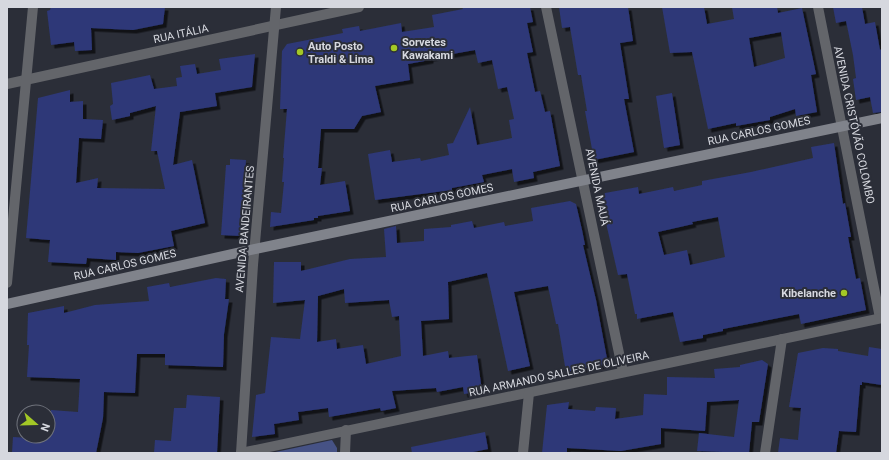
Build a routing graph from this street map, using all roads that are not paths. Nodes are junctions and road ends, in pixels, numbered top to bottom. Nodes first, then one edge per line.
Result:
1 (33, 7) edge
2 (276, 7) edge
3 (359, 7) edge
4 (546, 7) edge
5 (818, 7) edge
6 (274, 26) junction
7 (27, 80) junction
8 (7, 84) edge
9 (882, 118) edge
10 (843, 126) junction
11 (584, 181) junction
12 (255, 249) junction
13 (7, 284) edge
14 (7, 304) edge
15 (881, 318) edge
16 (782, 339) junction
17 (623, 372) junction
18 (529, 393) junction
19 (346, 430) junction
20 (241, 453) edge
21 (345, 453) edge
22 (523, 453) edge
23 (765, 453) edge

1 - 7 street
2 - 6 street, AVENIDA BANDEIRANTES
3 - 6 street, RUA ITÁLIA
4 - 11 street, AVENIDA MAUÁ
5 - 10 street, AVENIDA CRISTÓVÃO COLOMBO
6 - 7 street, RUA ITÁLIA
6 - 12 street, AVENIDA BANDEIRANTES
7 - 8 street, RUA ITÁLIA
7 - 13 street
9 - 10 street, RUA CARLOS GOMES
10 - 11 street, RUA CARLOS GOMES
10 - 15 street, AVENIDA CRISTÓVÃO COLOMBO
11 - 12 street, RUA CARLOS GOMES
11 - 17 street, AVENIDA MAUÁ
12 - 14 street, RUA CARLOS GOMES
12 - 20 street, AVENIDA BANDEIRANTES
15 - 16 street, RUA ARMANDO SALLES DE OLIVEIRA
16 - 17 street, RUA ARMANDO SALLES DE OLIVEIRA
16 - 23 street
17 - 18 street, RUA ARMANDO SALLES DE OLIVEIRA
18 - 19 street, RUA ARMANDO SALLES DE OLIVEIRA
18 - 22 street
19 - 20 street, RUA ARMANDO SALLES DE OLIVEIRA
19 - 21 street

